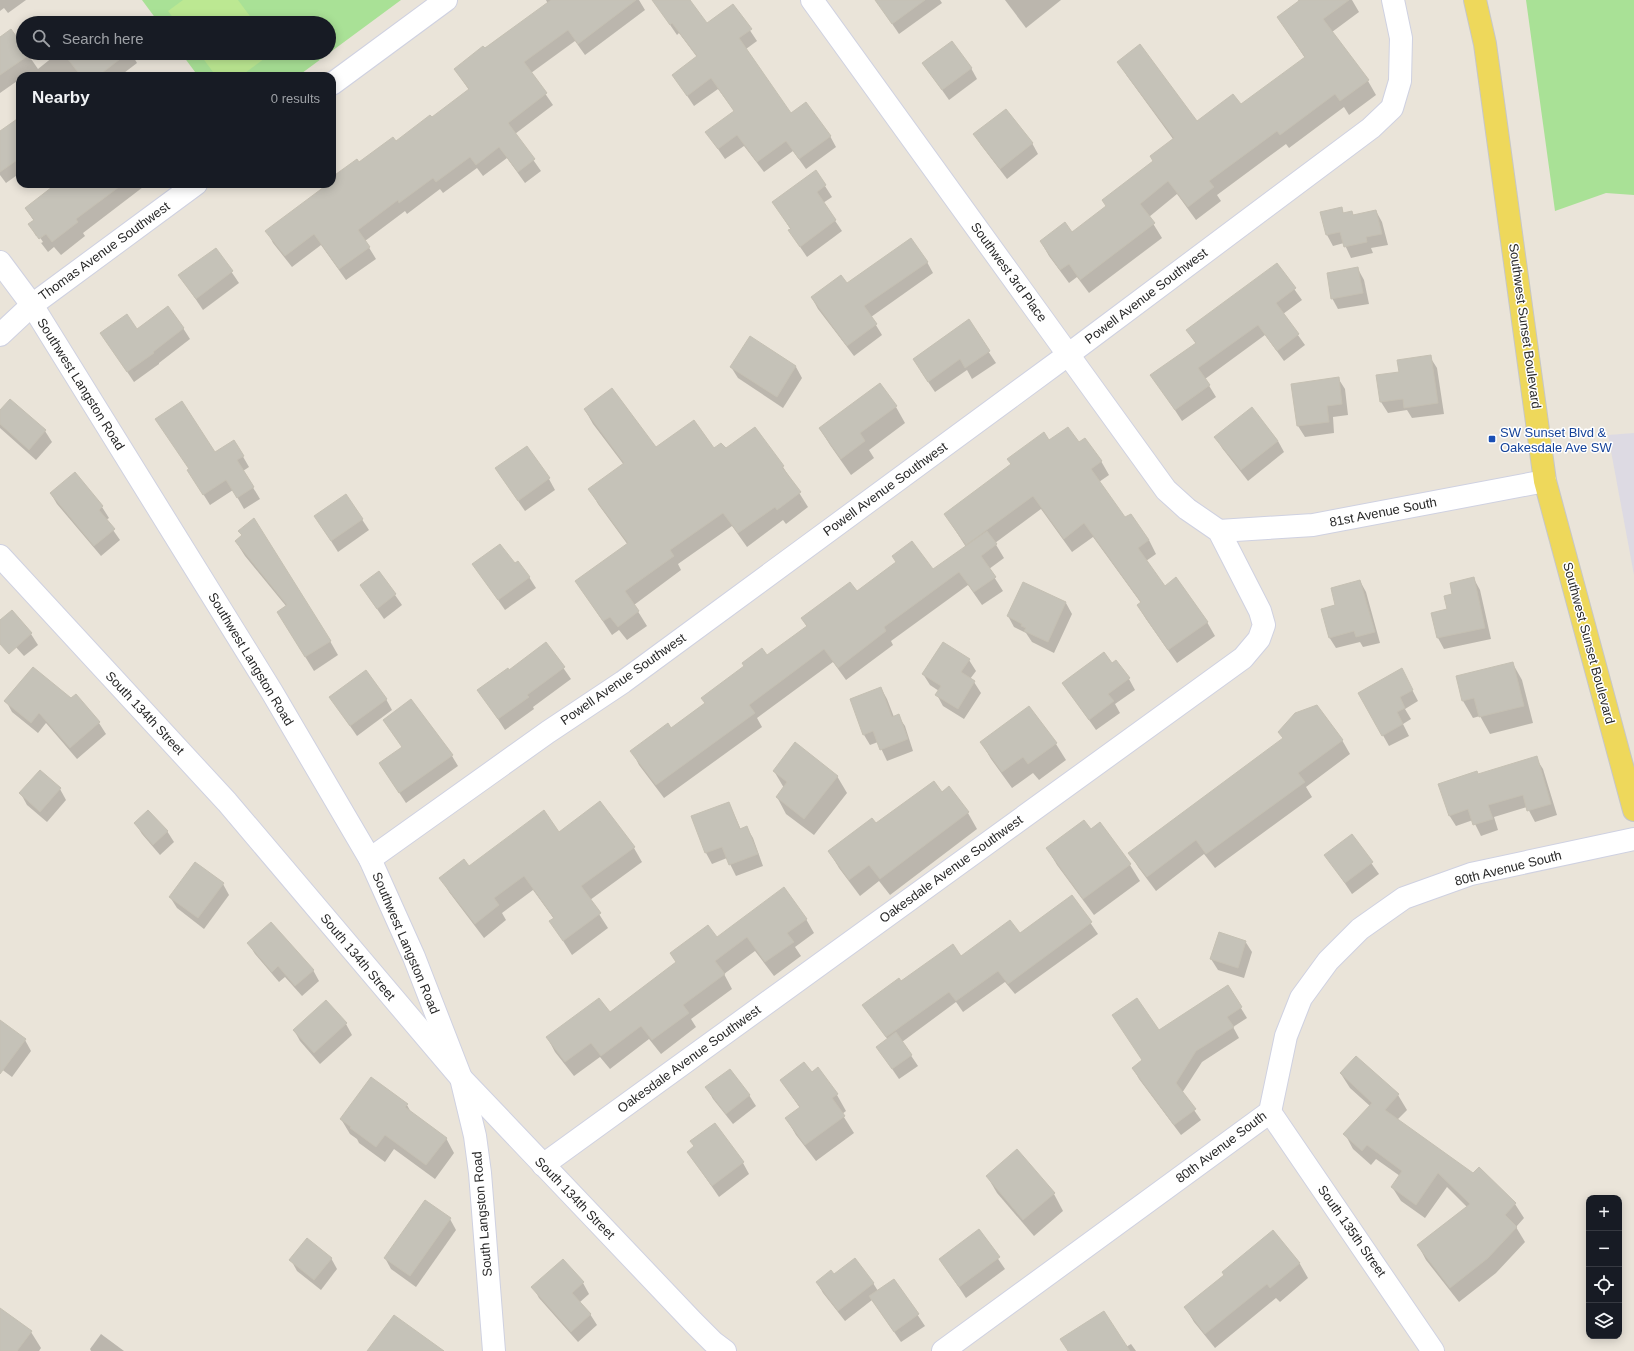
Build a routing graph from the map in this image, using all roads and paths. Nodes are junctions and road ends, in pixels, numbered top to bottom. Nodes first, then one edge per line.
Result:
1 (446, 0) edge
2 (812, 0) edge
3 (1393, 0) edge
4 (1475, 0) edge
5 (336, 81) edge
6 (191, 188) edge
7 (0, 262) edge
8 (32, 304) junction
9 (0, 335) edge
10 (1069, 354) junction
11 (1545, 481) junction
12 (1219, 531) junction
13 (0, 556) edge
14 (1634, 810) edge
15 (1634, 839) edge
16 (370, 859) junction
17 (461, 1078) junction
18 (1270, 1112) junction
19 (543, 1165) junction
20 (494, 1351) edge
21 (725, 1351) edge
22 (943, 1351) edge
23 (1433, 1351) edge

1 - 5 street
2 - 10 street, Southwest 3rd Place
3 - 10 street, Powell Avenue Southwest
4 - 11 main road, Southwest Sunset Boulevard
6 - 8 street, Thomas Avenue Southwest
7 - 8 street, Southwest Langston Road
8 - 9 street, Thomas Avenue Southwest
8 - 16 street, Southwest Langston Road
10 - 12 street, Southwest 3rd Place
10 - 16 street, Powell Avenue Southwest
11 - 12 street, 81st Avenue South
11 - 14 main road, Southwest Sunset Boulevard
12 - 19 street, Oakesdale Avenue Southwest
13 - 17 street, South 134th Street
15 - 18 street, 80th Avenue South
16 - 17 street, Southwest Langston Road
17 - 19 street, South 134th Street
17 - 20 street, South Langston Road
18 - 22 street, 80th Avenue South
18 - 23 street, South 135th Street
19 - 21 street, South 134th Street

